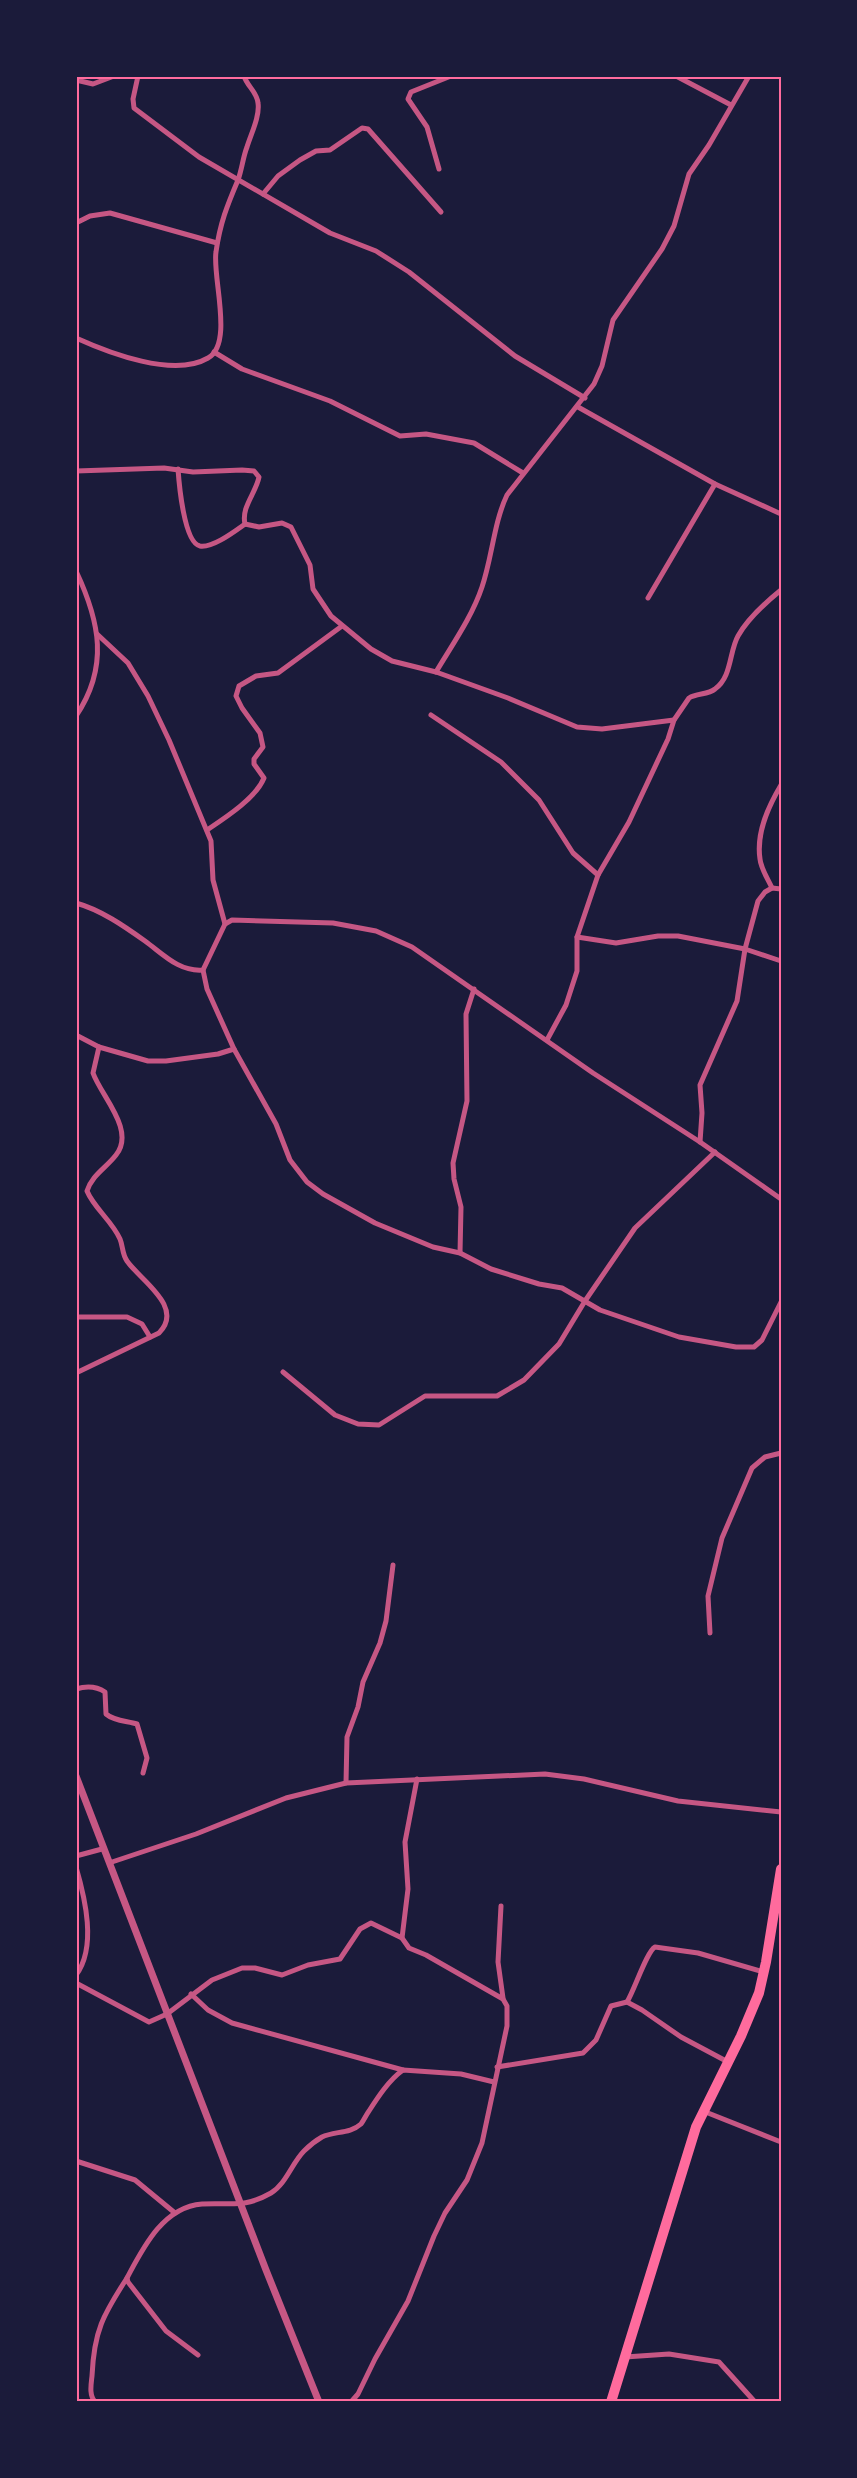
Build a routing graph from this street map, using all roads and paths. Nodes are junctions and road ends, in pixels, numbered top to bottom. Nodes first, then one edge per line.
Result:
1 (114, 76) edge
2 (138, 76) edge
3 (244, 76) edge
4 (451, 76) edge
5 (676, 76) edge
6 (749, 76) edge
7 (76, 80) edge
8 (731, 105) junction
9 (439, 170) dead end
10 (238, 179) junction
11 (263, 194) junction
12 (441, 212) dead end
13 (76, 223) edge
14 (217, 243) junction
15 (76, 338) edge
16 (214, 352) junction
17 (585, 398) junction
18 (578, 407) junction
19 (178, 469) junction
20 (76, 471) edge
21 (523, 473) junction
22 (715, 484) junction
23 (781, 514) edge
24 (245, 524) junction
25 (76, 571) edge
26 (781, 590) edge
27 (648, 598) dead end
28 (342, 626) junction
29 (97, 634) junction
30 (436, 672) junction
31 (431, 715) dead end
32 (76, 716) edge
33 (674, 720) junction
34 (781, 785) edge
35 (207, 830) junction
36 (598, 875) junction
37 (772, 888) junction
38 (781, 889) edge
39 (76, 903) edge
40 (225, 924) junction
41 (577, 937) junction
42 (745, 949) junction
43 (781, 961) edge
44 (203, 970) junction
45 (474, 989) junction
46 (76, 1035) edge
47 (547, 1040) junction
48 (98, 1047) junction
49 (234, 1049) junction
50 (700, 1142) junction
51 (715, 1152) junction
52 (781, 1200) edge
53 (460, 1253) junction
54 (585, 1301) junction
55 (781, 1302) edge
56 (76, 1317) edge
57 (150, 1337) junction
58 (283, 1372) dead end
59 (76, 1373) edge
60 (781, 1453) edge
61 (393, 1565) dead end
62 (710, 1633) dead end
63 (76, 1689) edge
64 (143, 1773) dead end
65 (76, 1776) edge
66 (417, 1779) junction
67 (346, 1783) junction
68 (781, 1812) edge
69 (102, 1848) junction
70 (76, 1856) edge
71 (108, 1863) junction
72 (76, 1867) edge
73 (781, 1869) edge
74 (501, 1906) dead end
75 (402, 1938) junction
76 (764, 1972) junction
77 (76, 1976) edge
78 (76, 1983) edge
79 (191, 1994) junction
80 (503, 1999) junction
81 (627, 2002) junction
82 (167, 2014) junction
83 (728, 2062) junction
84 (497, 2067) junction
85 (403, 2070) junction
86 (494, 2082) junction
87 (703, 2111) junction
88 (781, 2142) edge
89 (76, 2161) edge
90 (241, 2205) junction
91 (176, 2213) junction
92 (127, 2278) junction
93 (198, 2355) dead end
94 (625, 2357) junction
95 (320, 2401) edge
96 (95, 2402) edge
97 (351, 2402) edge
98 (611, 2402) edge
99 (756, 2402) edge

1 - 7 street
2 - 10 street
3 - 10 street
4 - 9 street
5 - 8 street
6 - 8 street
8 - 17 street
10 - 11 street
10 - 14 street
11 - 12 street
11 - 17 street
13 - 14 street
14 - 16 street
15 - 16 street
16 - 21 street
17 - 18 street
18 - 21 street
18 - 22 street
19 - 20 street
19 - 24 street
19 - 24 street
21 - 30 street
22 - 23 street
22 - 27 street
24 - 28 street
25 - 29 street
26 - 33 street
28 - 30 street
28 - 35 street
29 - 32 street
29 - 35 street
30 - 33 street
31 - 36 street
33 - 36 street
34 - 37 street
35 - 40 street
36 - 41 street
37 - 38 street
37 - 42 street
39 - 44 street
40 - 44 street
40 - 45 street
41 - 42 street
41 - 47 street
42 - 43 street
42 - 50 street
44 - 49 street
45 - 47 street
45 - 53 street
46 - 48 street
47 - 50 street
48 - 49 street
48 - 57 street
49 - 53 street
50 - 51 street
51 - 52 street
51 - 54 street
53 - 54 street
54 - 55 street
54 - 58 street
56 - 57 street
57 - 59 street
60 - 62 street
61 - 67 street
63 - 64 street
65 - 69 street
66 - 67 street
66 - 68 street
66 - 75 street
67 - 71 street
69 - 70 street
69 - 71 street
71 - 82 street
72 - 77 street
73 - 76 highway
74 - 80 street
75 - 79 street
75 - 80 street
76 - 81 street
76 - 83 highway
78 - 82 street
79 - 82 street
79 - 85 street
80 - 84 street
81 - 83 street
81 - 84 street
82 - 90 street
83 - 87 highway
84 - 86 street
85 - 86 street
85 - 90 street
86 - 97 street
87 - 88 street
87 - 94 highway
89 - 91 street
90 - 91 street
90 - 95 street
91 - 92 street
92 - 93 street
92 - 96 street
94 - 98 highway
94 - 99 street

